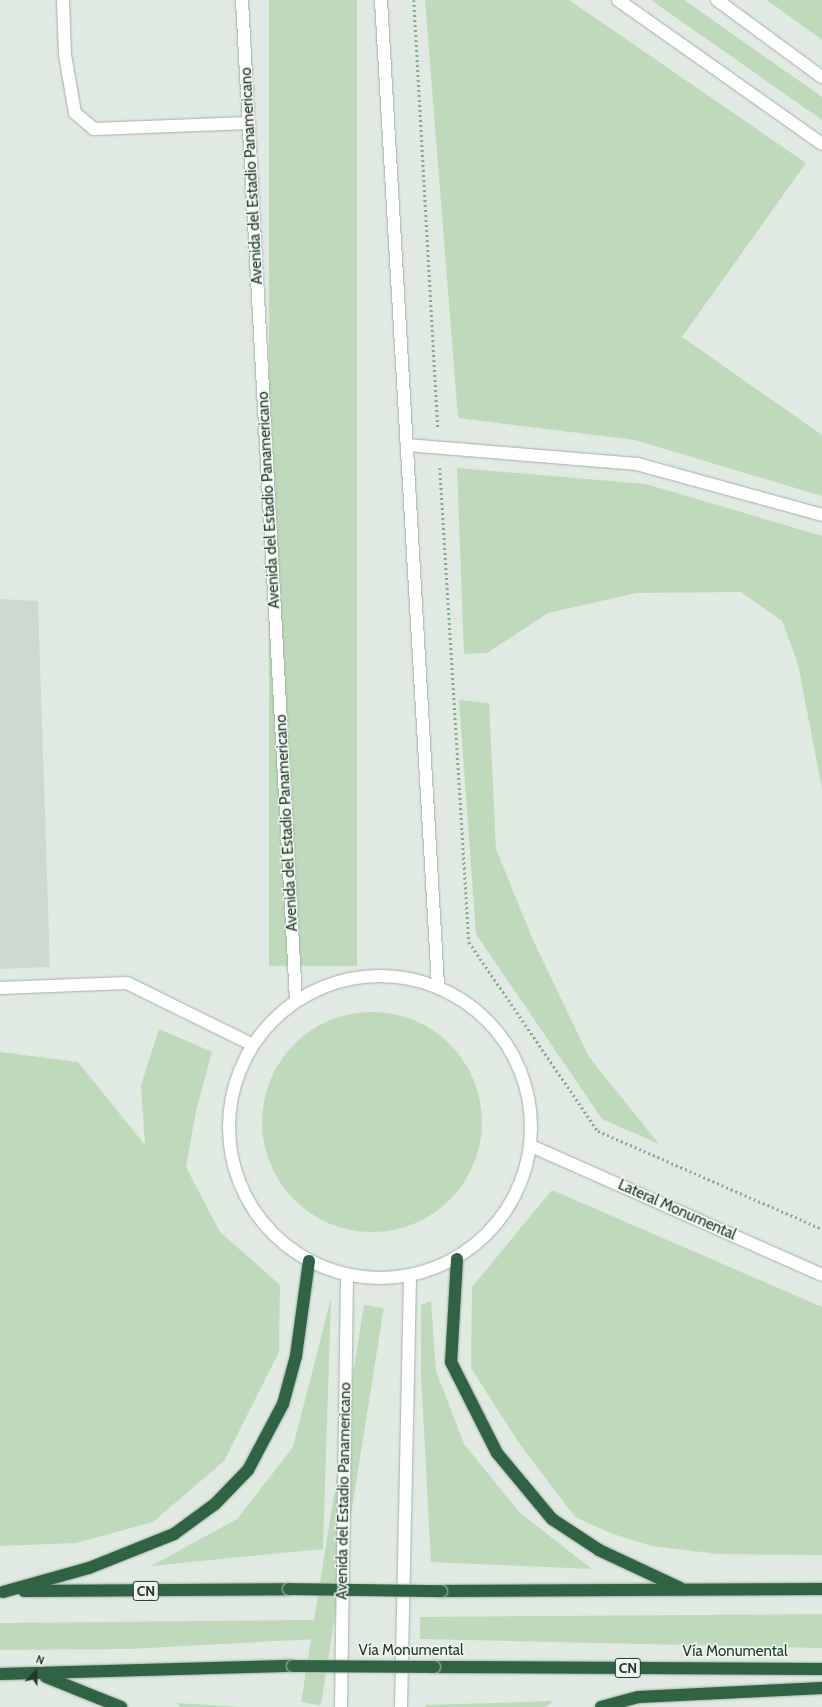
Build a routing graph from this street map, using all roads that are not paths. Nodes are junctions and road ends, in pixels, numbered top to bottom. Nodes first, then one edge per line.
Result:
1 (63, 0) edge
2 (242, 0) edge
3 (381, 0) edge
4 (618, 0) edge
5 (717, 0) edge
6 (822, 77) edge
7 (249, 123) junction
8 (822, 144) edge
9 (407, 445) junction
10 (822, 515) edge
11 (438, 986) junction
12 (0, 988) edge
13 (296, 1000) junction
14 (251, 1044) junction
15 (531, 1146) junction
16 (457, 1258) junction
17 (309, 1261) junction
18 (347, 1275) junction
19 (822, 1275) edge
20 (410, 1276) junction
21 (680, 1588) junction
22 (822, 1589) edge
23 (1, 1592) edge
24 (822, 1668) edge
25 (0, 1674) edge
26 (41, 1675) junction
27 (822, 1688) edge
28 (121, 1707) edge
29 (341, 1707) edge
30 (402, 1707) edge
31 (601, 1707) edge

1 - 7 street
2 - 7 street, Avenida del Estadio Panamericano
3 - 9 street
4 - 8 street
5 - 6 street
7 - 13 street, Avenida del Estadio Panamericano
9 - 10 street
9 - 11 street
11 - 13 street
11 - 15 street
12 - 14 street
13 - 14 street
14 - 17 street
15 - 16 street
15 - 19 street, Lateral Monumental
16 - 20 street
16 - 21 highway
17 - 18 street
17 - 23 highway
18 - 20 street
18 - 29 street, Avenida del Estadio Panamericano
20 - 30 street
21 - 22 highway, CN
21 - 23 highway, CN, bridge
24 - 26 highway, Vía Monumental / CN, bridge
25 - 26 highway, Vía Monumental / CN
26 - 28 highway
27 - 31 highway

